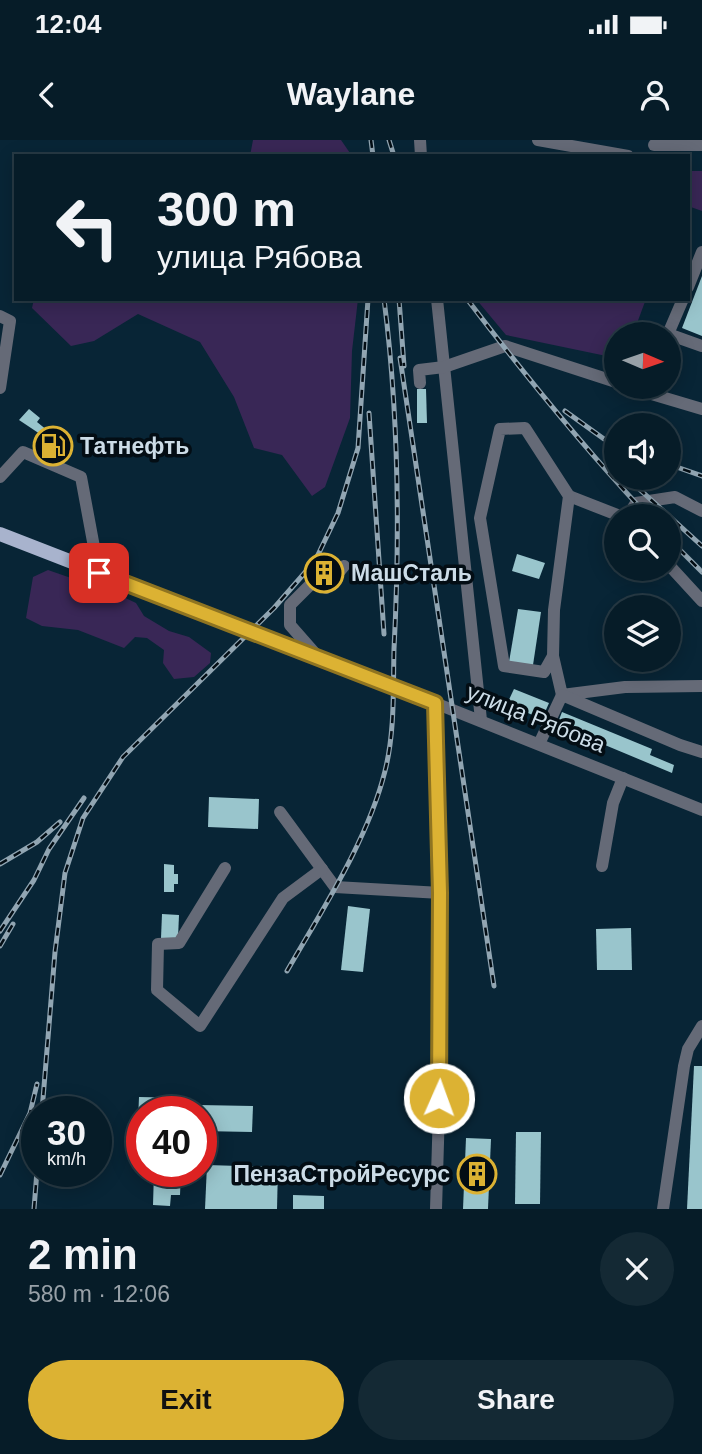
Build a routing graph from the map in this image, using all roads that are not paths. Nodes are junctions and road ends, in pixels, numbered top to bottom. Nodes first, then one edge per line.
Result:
1 (538, 140) edge
2 (702, 145) edge
3 (654, 147) edge
4 (617, 154) edge
5 (702, 251) edge
6 (690, 282) edge
7 (437, 301) edge
8 (682, 301) edge
9 (0, 316) edge
10 (673, 322) edge
11 (681, 339) edge
12 (702, 346) edge
13 (444, 368) junction
14 (604, 378) edge
15 (420, 383) dead end
16 (0, 388) edge
17 (673, 399) edge
18 (702, 409) edge
19 (0, 477) edge
20 (569, 496) junction
21 (635, 504) edge
22 (604, 510) edge
23 (702, 510) edge
24 (0, 534) edge
25 (344, 566) dead end
26 (99, 573) junction
27 (681, 578) edge
28 (702, 601) edge
29 (553, 656) junction
30 (319, 658) junction
31 (702, 686) edge
32 (562, 695) junction
33 (435, 703) junction
34 (481, 720) junction
35 (539, 744) junction
36 (702, 752) edge
37 (623, 778) junction
38 (702, 810) edge
39 (280, 812) dead end
40 (602, 866) dead end
41 (225, 868) dead end
42 (322, 870) junction
43 (440, 893) junction
44 (702, 1026) edge
45 (688, 1049) junction
46 (702, 1055) edge
47 (436, 1209) edge
48 (663, 1209) edge

1 - 4 street
2 - 3 street
5 - 6 street
7 - 13 street
8 - 10 street
9 - 16 street
11 - 12 street
13 - 14 street
13 - 15 street
13 - 34 street
17 - 18 street
19 - 26 street
20 - 22 street
20 - 29 street
20 - 29 street
21 - 23 street
24 - 26 main road, улица Рябова
25 - 30 street
26 - 30 main road, улица Рябова
27 - 28 street
29 - 32 street
30 - 33 main road, улица Рябова
31 - 32 street
32 - 35 street
32 - 36 street
33 - 34 street, улица Рябова
33 - 43 street
34 - 35 street, улица Рябова
35 - 37 street, улица Рябова
37 - 38 street, улица Рябова
37 - 40 street
39 - 42 street
41 - 42 street
42 - 43 street
43 - 47 street
44 - 45 street
45 - 46 street
45 - 48 street

